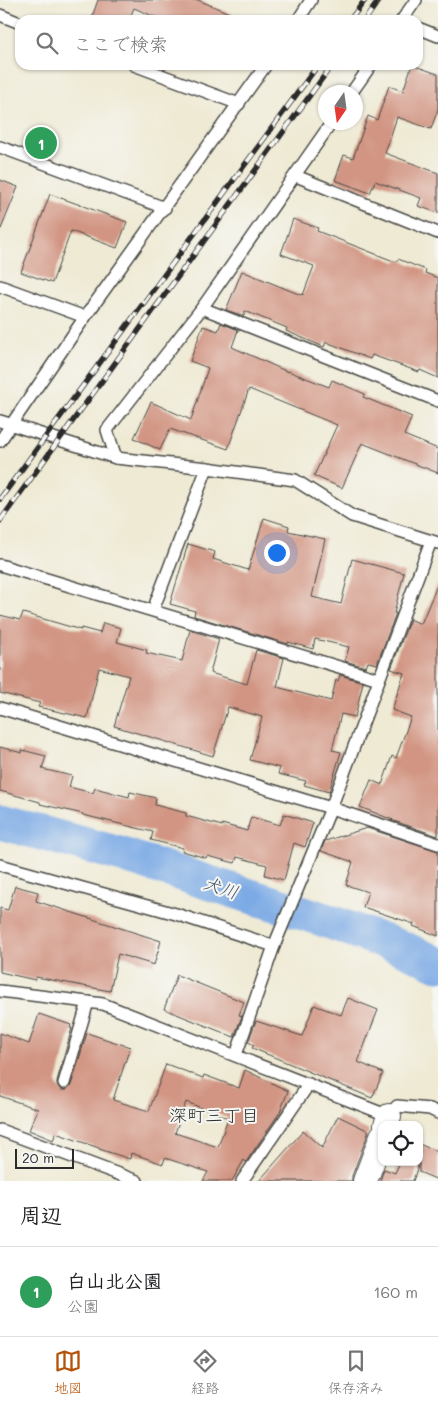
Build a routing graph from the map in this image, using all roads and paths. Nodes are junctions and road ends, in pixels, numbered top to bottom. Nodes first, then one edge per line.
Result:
1 (312, 0) edge
2 (416, 0) edge
3 (0, 15) edge
4 (302, 15) edge
5 (406, 15) edge
6 (15, 21) edge
7 (423, 30) edge
8 (438, 36) edge
9 (147, 70) edge
10 (263, 70) edge
11 (367, 70) edge
12 (357, 85) edge
13 (239, 104) junction
14 (327, 130) edge
15 (0, 147) edge
16 (296, 176) junction
17 (165, 208) junction
18 (438, 233) edge
19 (0, 286) edge
20 (202, 308) junction
21 (85, 317) junction
22 (438, 401) edge
23 (0, 421) edge
24 (11, 425) junction
25 (0, 441) edge
26 (116, 458) junction
27 (207, 468) junction
28 (434, 542) edge
29 (0, 565) edge
30 (153, 610) junction
31 (378, 679) junction
32 (0, 708) edge
33 (331, 808) junction
34 (438, 844) edge
35 (0, 865) edge
36 (274, 946) junction
37 (0, 991) edge
38 (88, 1002) junction
39 (236, 1055) junction
40 (64, 1082) dead end
41 (309, 1084) junction
42 (438, 1113) edge
43 (389, 1121) edge
44 (378, 1122) edge
45 (0, 1130) edge
46 (378, 1147) edge
47 (136, 1181) edge
48 (242, 1181) edge
49 (365, 1181) edge

1 - 4 lane
2 - 5 lane
3 - 6 lane
7 - 8 lane
9 - 13 lane
10 - 13 lane
11 - 12 lane
13 - 17 lane
14 - 16 lane
15 - 17 lane
16 - 18 lane
16 - 20 lane
17 - 21 lane
19 - 21 lane
20 - 22 lane
20 - 26 lane
21 - 24 lane
23 - 24 lane
24 - 25 lane
24 - 26 lane
26 - 27 lane
27 - 28 lane
27 - 30 lane
28 - 31 lane
29 - 30 lane
30 - 31 lane
31 - 33 lane
32 - 33 lane
33 - 34 lane
33 - 36 lane
35 - 36 lane
36 - 39 lane
37 - 38 lane
38 - 39 lane
38 - 40 lane
39 - 41 lane
41 - 44 lane
41 - 48 lane
42 - 43 lane
45 - 47 lane
46 - 49 street

